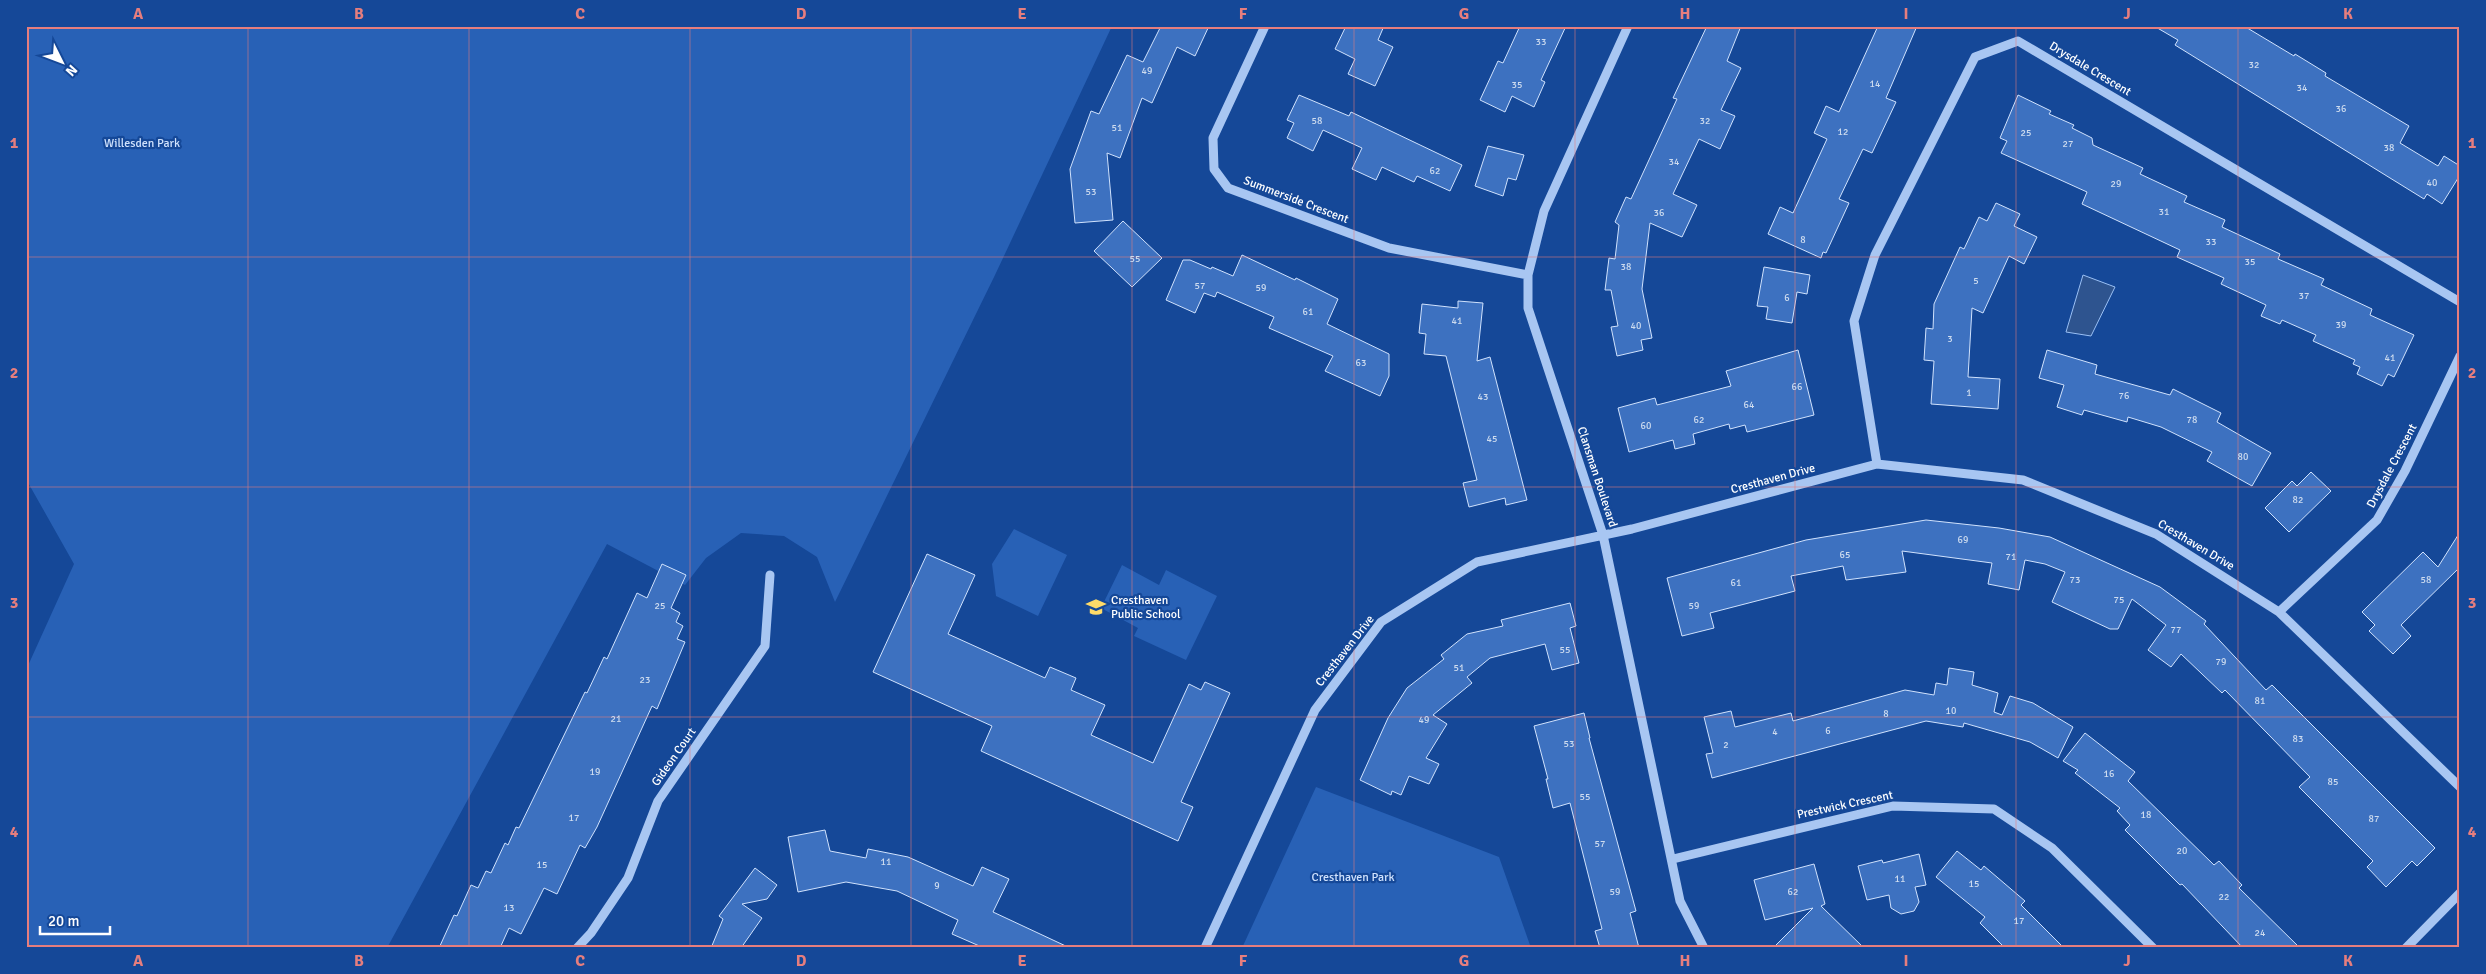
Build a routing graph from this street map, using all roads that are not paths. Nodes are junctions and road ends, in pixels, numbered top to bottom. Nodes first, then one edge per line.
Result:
1 (1265, 26) edge
2 (1628, 26) edge
3 (1528, 275) junction
4 (2460, 302) edge
5 (2460, 356) edge
6 (1877, 464) junction
7 (1603, 535) junction
8 (770, 575) dead end
9 (2279, 612) junction
10 (2460, 787) edge
11 (1673, 859) junction
12 (2460, 893) edge
13 (577, 948) edge
14 (1205, 948) edge
15 (1704, 948) edge
16 (2153, 948) edge
17 (2406, 948) edge

1 - 3 street, Summerside Crescent
2 - 3 street, Clansman Boulevard
3 - 7 street, Clansman Boulevard
4 - 6 street, Drysdale Crescent
5 - 9 street, Drysdale Crescent
6 - 7 street, Cresthaven Drive
6 - 9 street, Cresthaven Drive
7 - 11 street, Clansman Boulevard
7 - 14 street, Cresthaven Drive
8 - 13 street, Gideon Court
9 - 10 street, Cresthaven Drive
11 - 15 street, Clansman Boulevard
11 - 16 street, Prestwick Crescent
12 - 17 street

